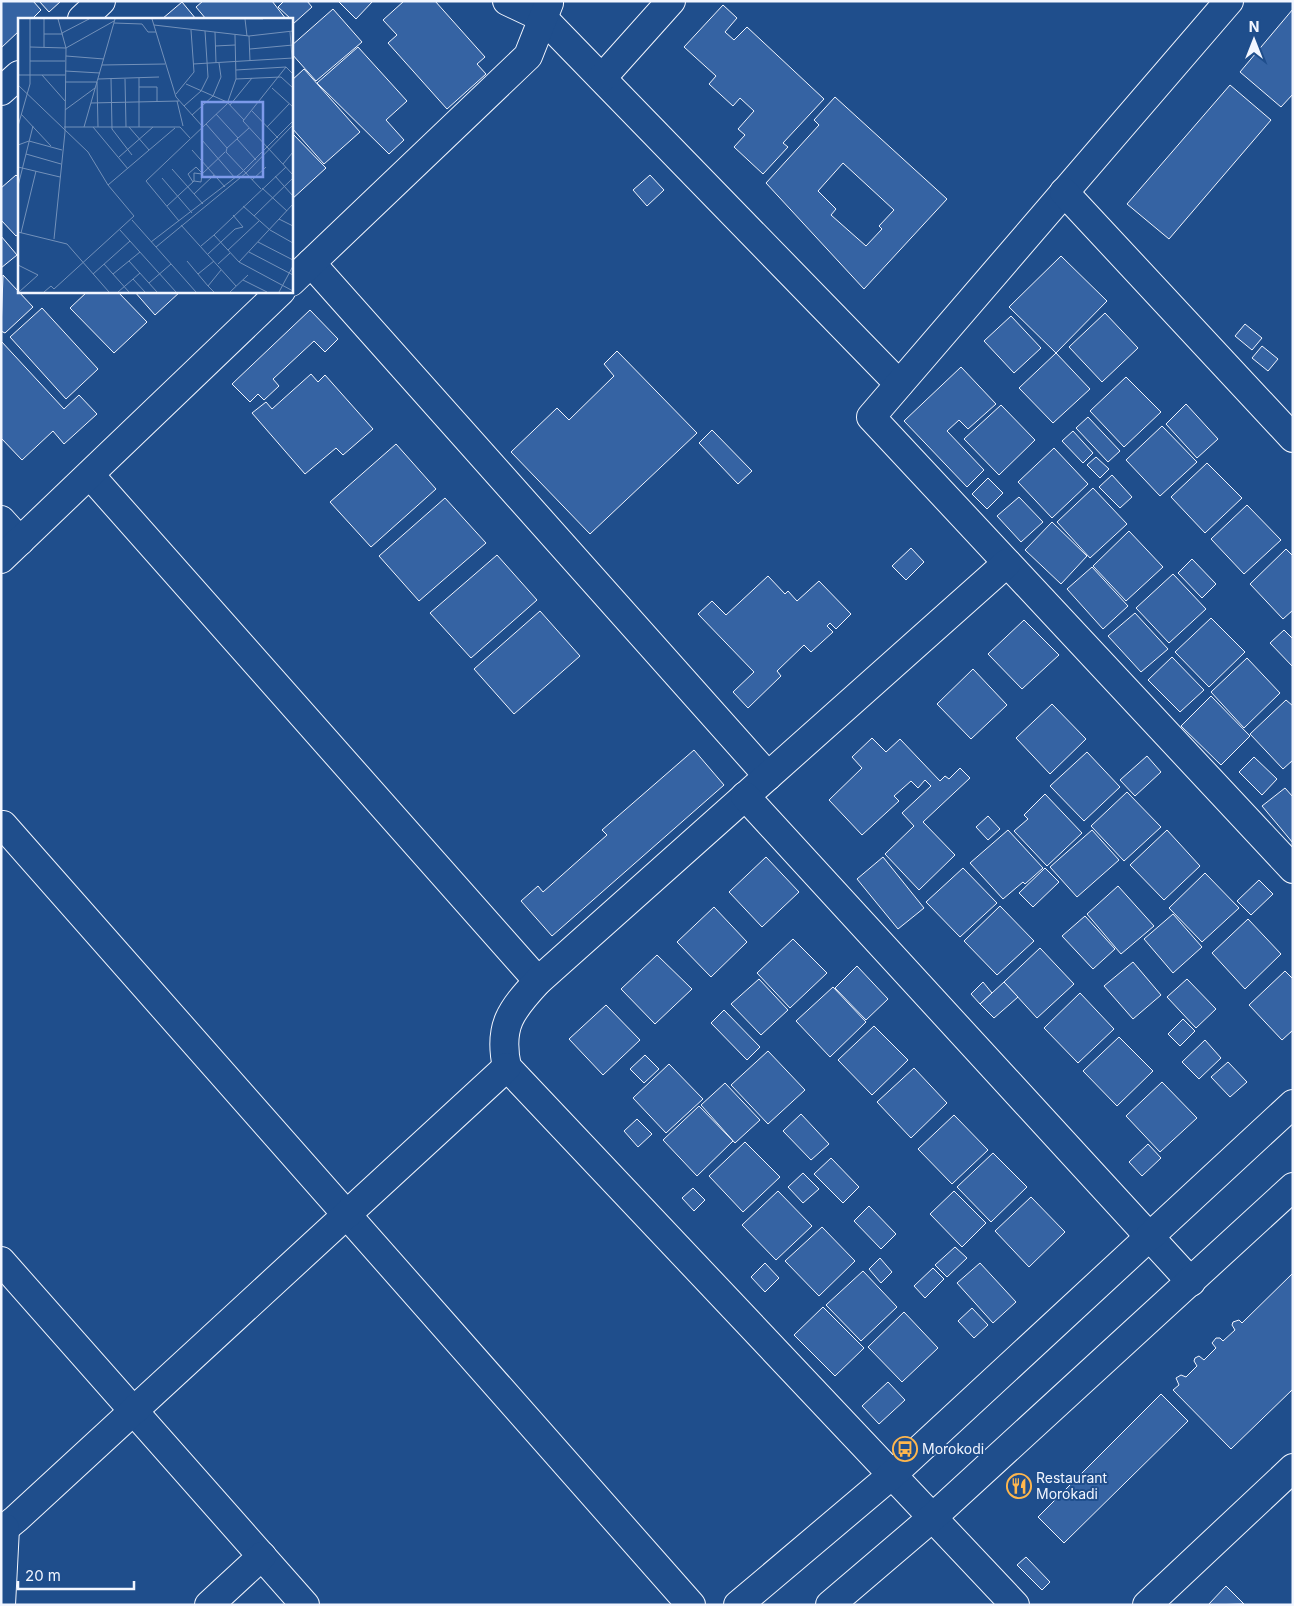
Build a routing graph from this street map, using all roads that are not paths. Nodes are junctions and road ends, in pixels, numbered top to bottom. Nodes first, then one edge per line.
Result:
1 (101, 1) edge
2 (507, 1) edge
3 (671, 1) edge
4 (1229, 1) edge
5 (547, 10) edge
6 (83, 18) edge
7 (18, 76) edge
8 (602, 78) junction
9 (1, 91) edge
10 (1064, 192) junction
11 (311, 263) junction
12 (292, 281) edge
13 (280, 292) edge
14 (898, 384) junction
15 (1293, 438) edge
16 (90, 475) junction
17 (1, 520) edge
18 (11, 550) edge
19 (1007, 563) junction
20 (768, 776) junction
21 (745, 796) junction
22 (3, 824) dead end
23 (1293, 869) edge
24 (538, 981) junction
25 (507, 1067) junction
26 (1293, 1104) edge
27 (1293, 1188) edge
28 (347, 1214) junction
29 (1150, 1238) junction
30 (1, 1261) edge
31 (1191, 1282) junction
32 (134, 1410) junction
33 (1293, 1468) edge
34 (893, 1474) junction
35 (933, 1517) junction
36 (6, 1520) edge
37 (262, 1556) junction
38 (2, 1605) edge
39 (209, 1605) edge
40 (305, 1605) edge
41 (691, 1605) edge
42 (738, 1605) edge
43 (830, 1605) edge
44 (1015, 1605) edge
45 (1147, 1605) edge

1 - 6 street
2 - 5 street
3 - 8 street
4 - 10 street
5 - 8 street
5 - 11 street
7 - 9 street
8 - 14 street
10 - 14 street
10 - 15 street
11 - 12 street
11 - 20 street
13 - 16 street
14 - 19 street
16 - 18 street
16 - 24 street
17 - 18 street
19 - 20 street
19 - 23 street
20 - 21 street
21 - 24 street
21 - 29 street
22 - 28 street
24 - 25 street
25 - 28 street
25 - 34 street
26 - 29 street
27 - 31 street
28 - 32 street
28 - 41 street
29 - 31 street
29 - 34 street
30 - 32 street
31 - 35 street
32 - 36 street
32 - 37 street
33 - 45 street
34 - 35 street
34 - 42 street
35 - 43 street
35 - 44 street
36 - 38 street
37 - 39 street
37 - 40 street

